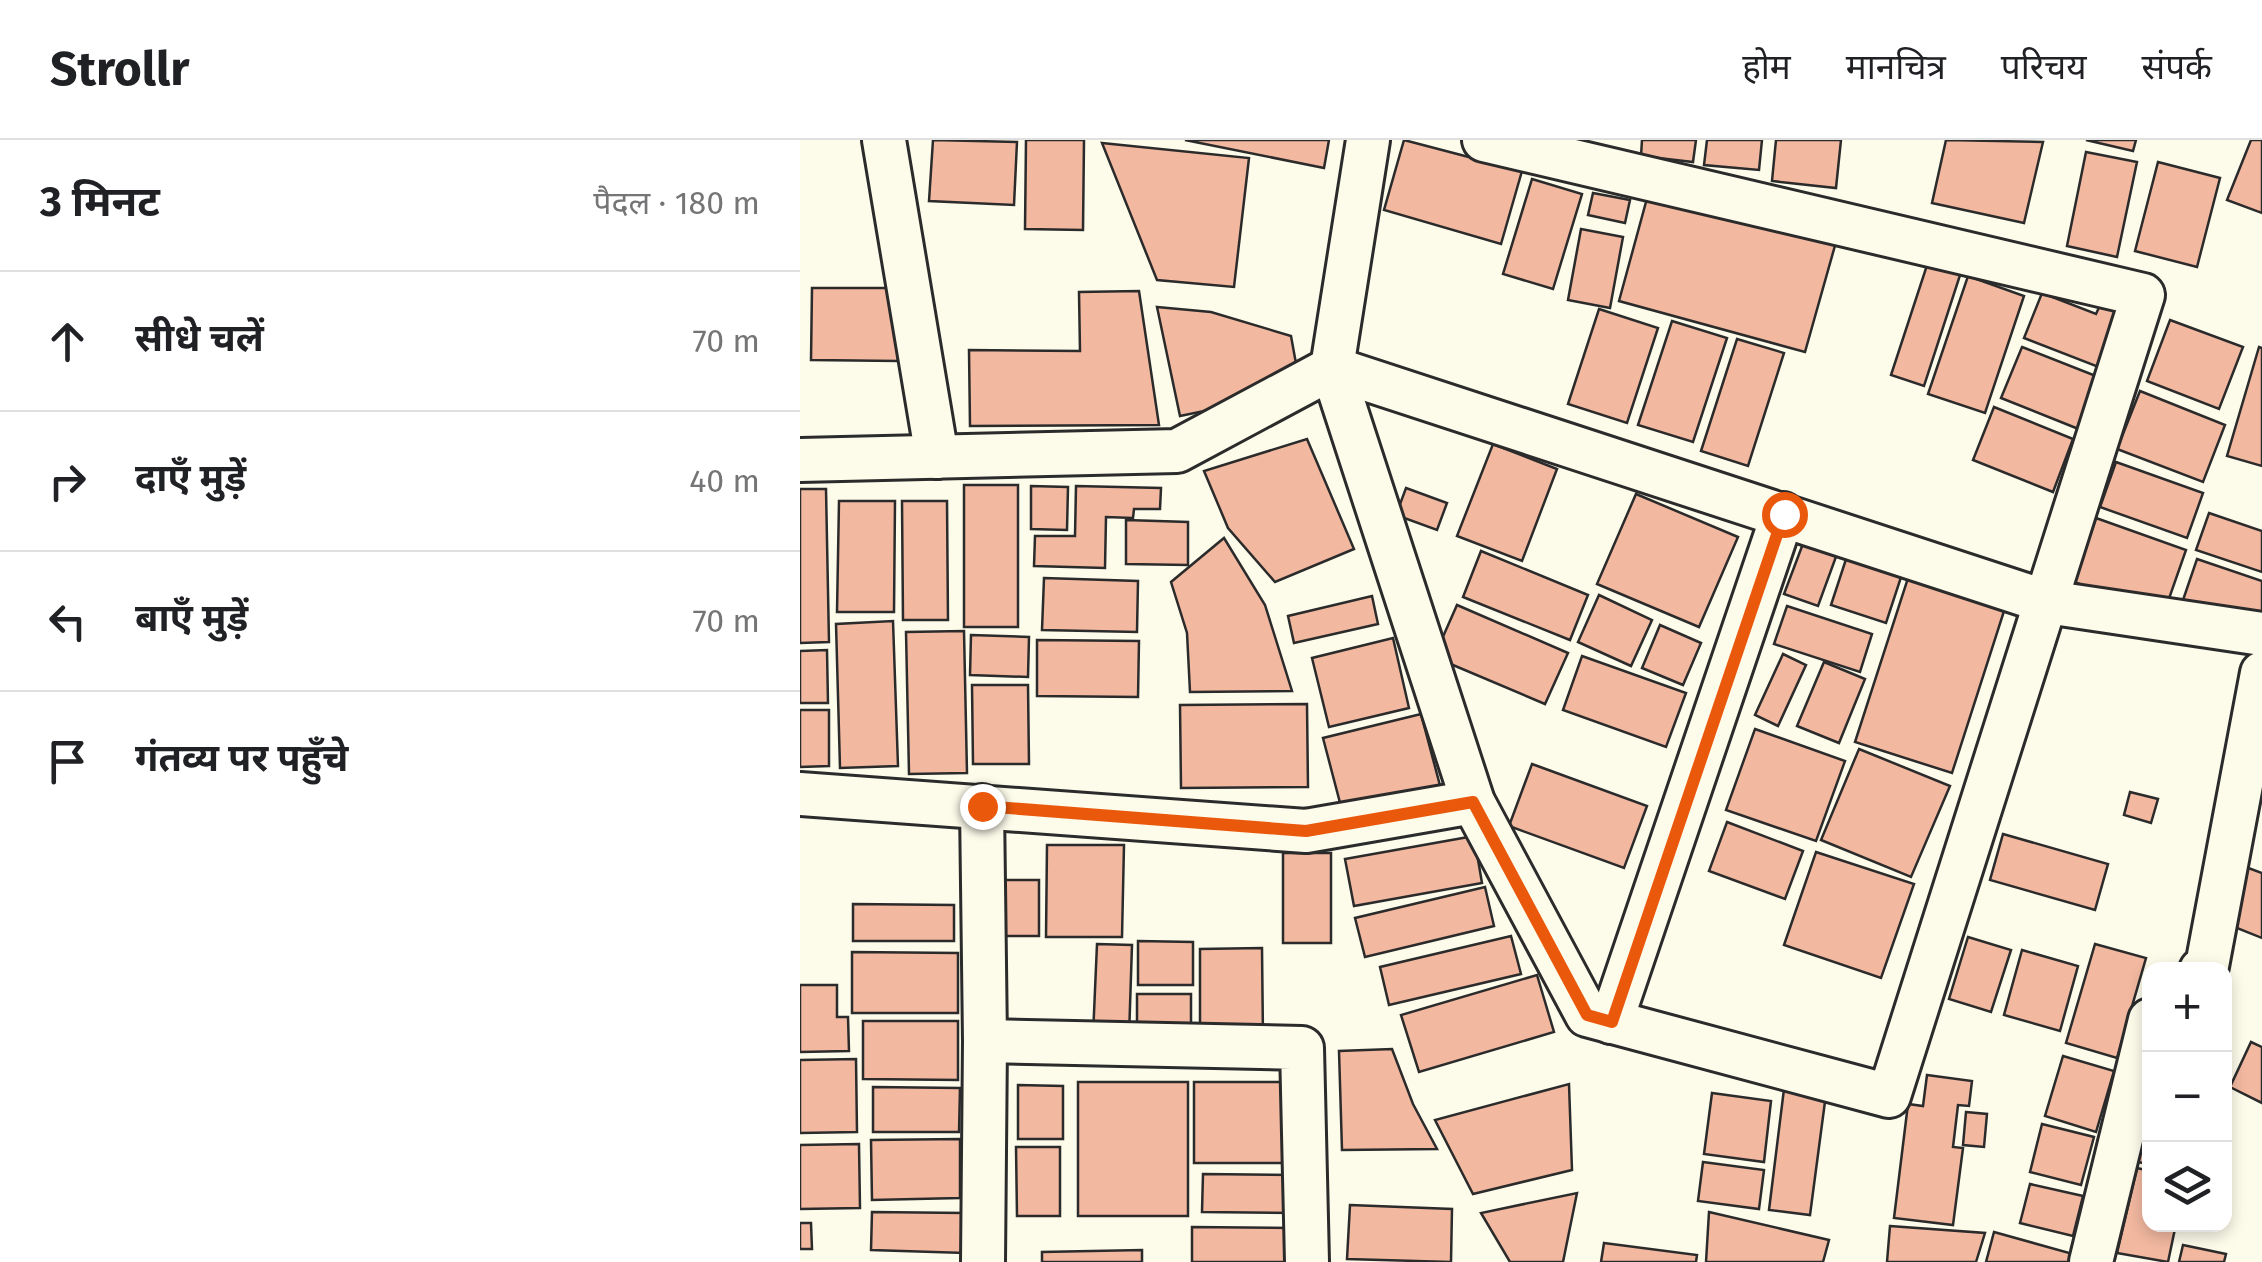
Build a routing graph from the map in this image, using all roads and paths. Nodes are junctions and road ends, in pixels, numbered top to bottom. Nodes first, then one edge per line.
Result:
1 (884, 140) edge
2 (1368, 140) edge
3 (1484, 140) edge
4 (1332, 368) junction
5 (937, 457) junction
6 (800, 460) edge
7 (1784, 514) junction
8 (2048, 602) junction
9 (2262, 634) edge
10 (2262, 673) edge
11 (800, 794) edge
12 (1473, 802) junction
13 (982, 806) junction
14 (2208, 962) edge
15 (1612, 1022) junction
16 (986, 1041) junction
17 (2142, 1052) edge
18 (983, 1262) edge
19 (1307, 1262) edge
20 (2091, 1262) edge

1 - 5 street
2 - 4 street
3 - 8 street
4 - 5 street
4 - 7 street
4 - 12 street
5 - 6 street
7 - 8 street
7 - 15 street
8 - 9 street
8 - 15 street
10 - 14 street
11 - 13 street
12 - 13 street
12 - 15 street
13 - 16 street
16 - 18 street
16 - 19 street
17 - 20 street

